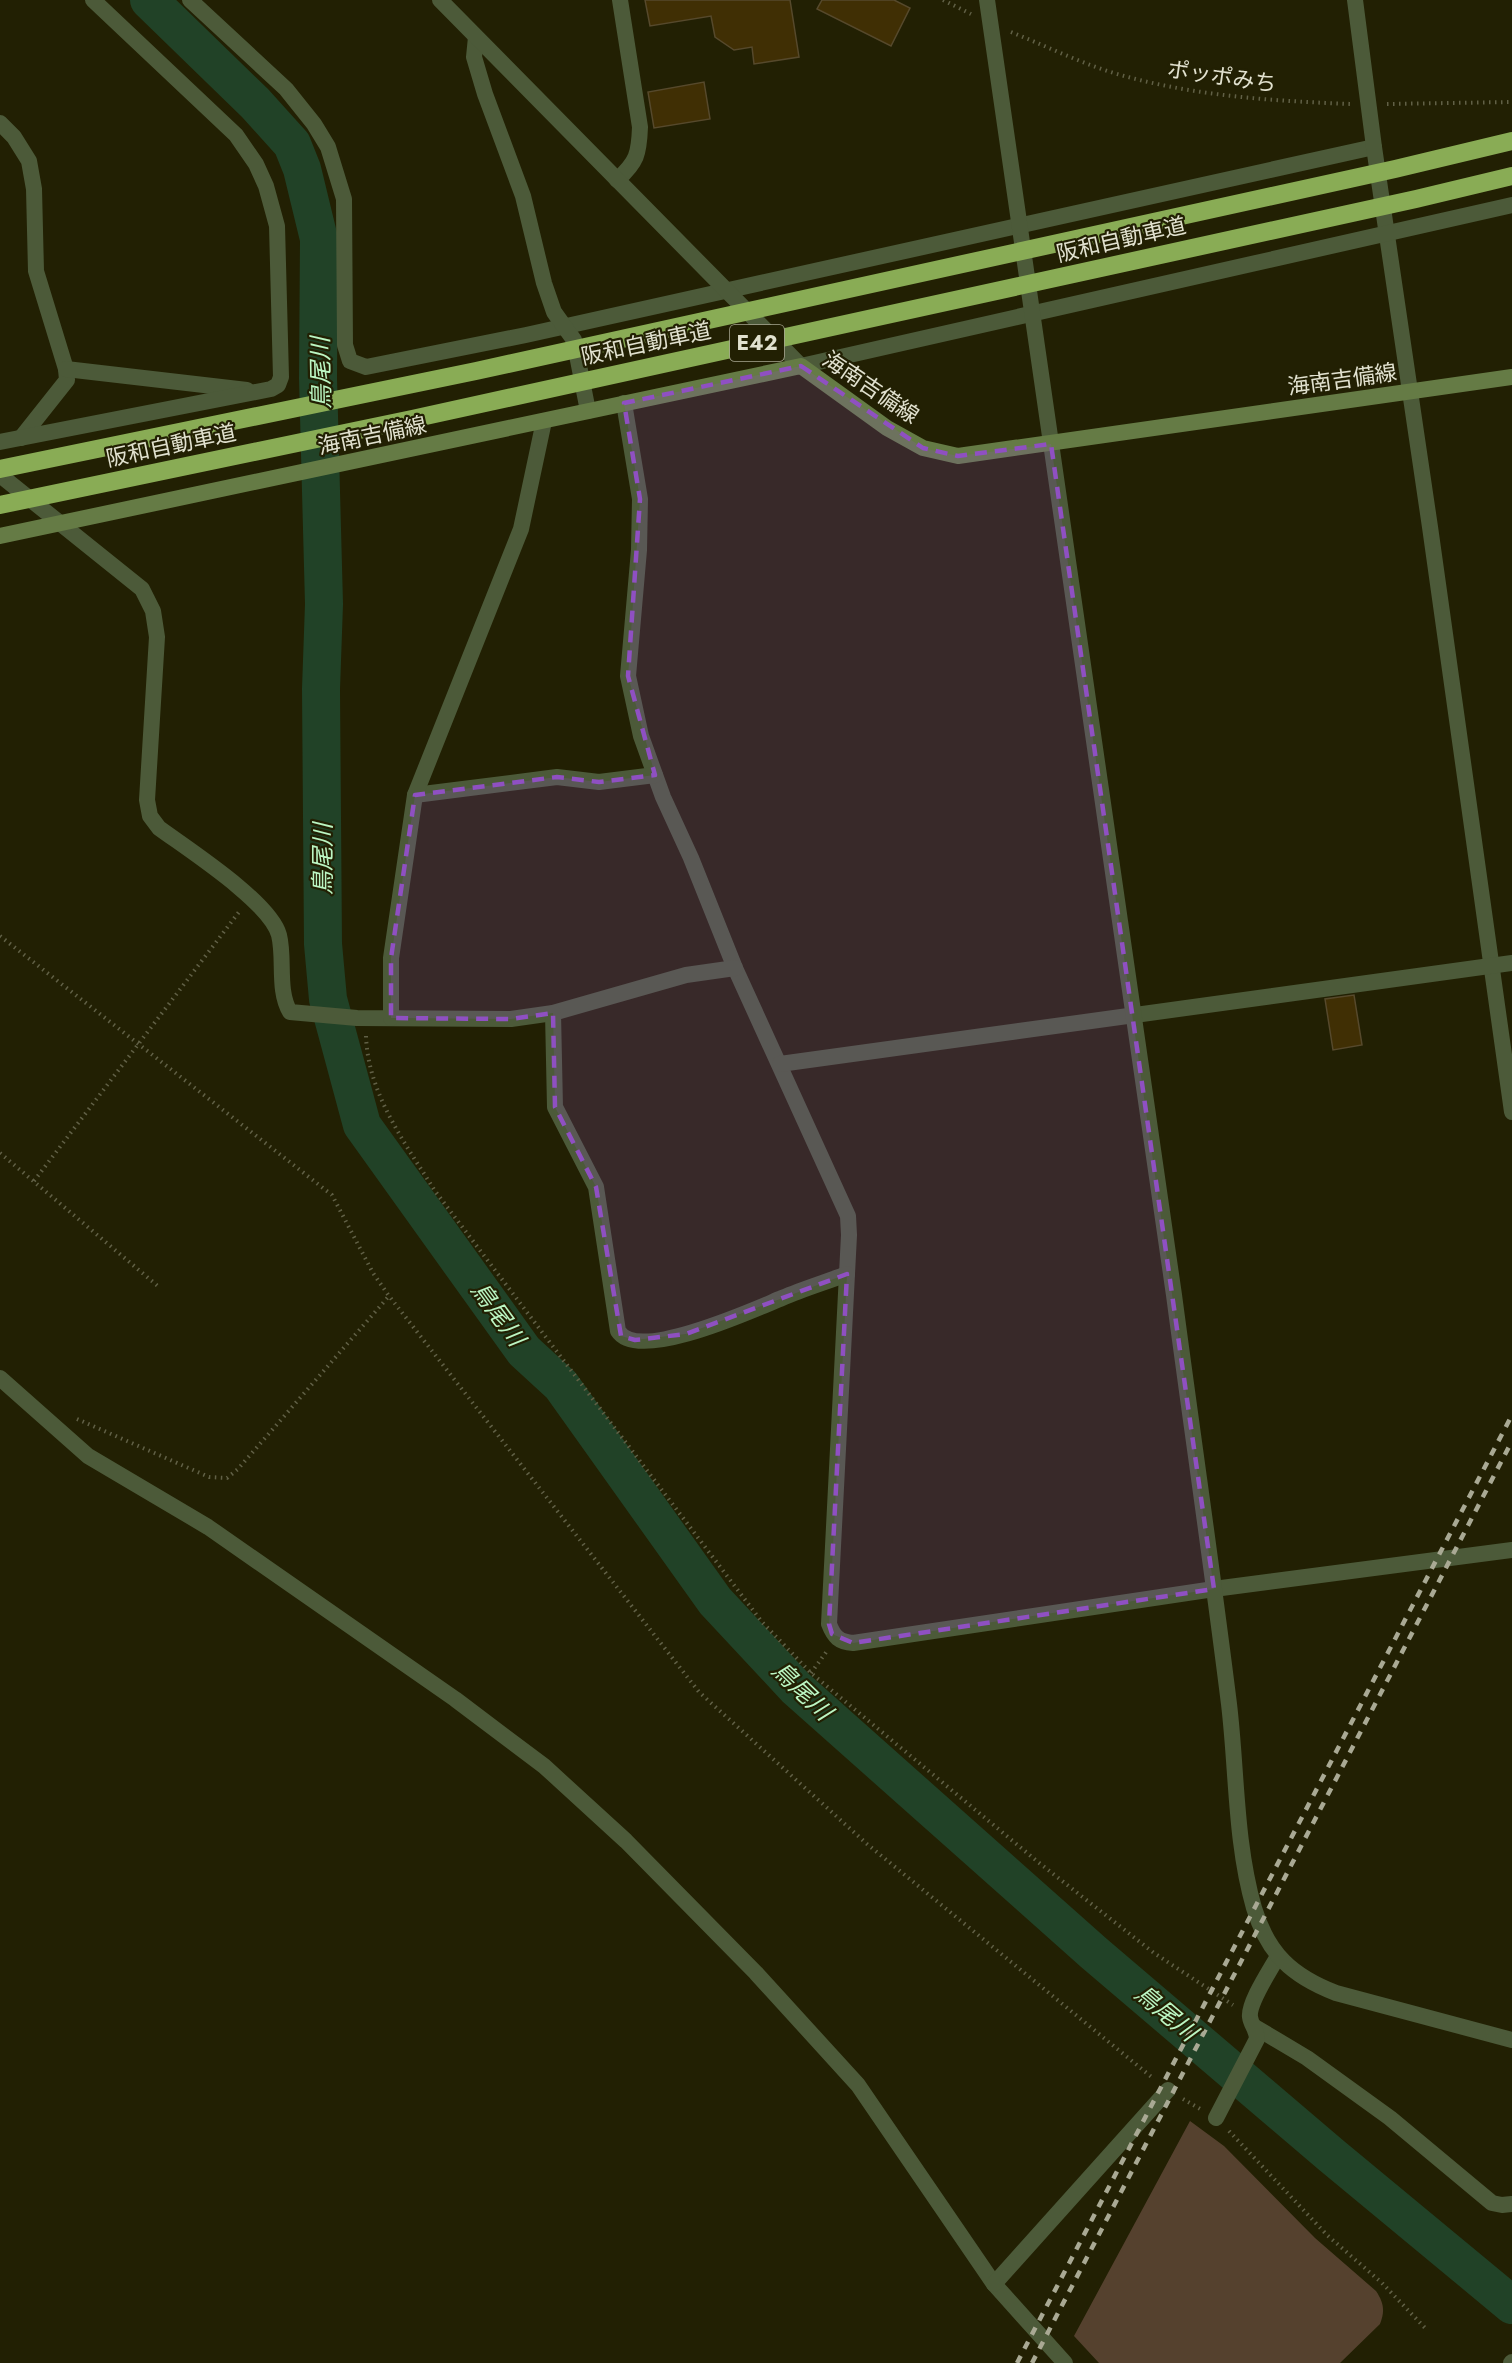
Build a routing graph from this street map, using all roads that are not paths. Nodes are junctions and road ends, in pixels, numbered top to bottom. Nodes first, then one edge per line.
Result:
1 (93, 0) edge
2 (190, 0) edge
3 (440, 0) edge
4 (620, 0) edge
5 (987, 0) edge
6 (1355, 0) edge
7 (476, 37) junction
8 (0, 123) edge
9 (1512, 141) edge
10 (1374, 147) junction
11 (1512, 176) edge
12 (617, 180) junction
13 (1512, 205) edge
14 (1018, 225) junction
15 (1387, 233) junction
16 (726, 290) junction
17 (1032, 314) junction
18 (562, 326) junction
19 (801, 366) junction
20 (66, 369) junction
21 (1512, 377) edge
22 (1411, 392) junction
23 (251, 393) junction
24 (624, 403) junction
25 (588, 411) junction
26 (544, 421) junction
27 (21, 438) junction
28 (0, 442) edge
29 (1051, 444) junction
30 (0, 469) edge
31 (0, 475) edge
32 (0, 505) edge
33 (60, 524) junction
34 (0, 536) edge
35 (655, 776) junction
36 (415, 795) junction
37 (1512, 963) edge
38 (1493, 966) junction
39 (735, 968) junction
40 (553, 1013) junction
41 (1136, 1016) junction
42 (391, 1018) junction
43 (780, 1064) junction
44 (1512, 1112) edge
45 (847, 1274) junction
46 (0, 1378) edge
47 (1512, 1550) edge
48 (1214, 1589) junction
49 (1278, 1956) junction
50 (1253, 2022) junction
51 (1512, 2040) edge
52 (1168, 2090) road end
53 (1216, 2118) road end
54 (1512, 2204) edge
55 (994, 2284) junction
56 (1065, 2363) edge

1 - 23 street
2 - 18 street
3 - 7 street
4 - 12 street
5 - 14 street
6 - 10 street
7 - 12 street
7 - 18 street
8 - 20 street
9 - 30 highway, 阪和自動車道 / E42, bridge
10 - 14 street
10 - 15 street
11 - 32 highway, 阪和自動車道 / E42, bridge
12 - 16 street
13 - 15 street
14 - 16 street
14 - 17 street
15 - 17 street
15 - 22 street
16 - 18 street
16 - 19 street
17 - 19 street
17 - 29 street
18 - 25 street
19 - 24 main road, 海南吉備線
19 - 29 main road, 海南吉備線
20 - 23 street
20 - 27 street
21 - 22 main road, 海南吉備線
22 - 29 main road, 海南吉備線
22 - 38 street
23 - 27 street
24 - 25 main road, 海南吉備線
24 - 35 street
25 - 26 main road, 海南吉備線
26 - 33 main road, 海南吉備線
26 - 36 street
27 - 28 street
29 - 41 street
31 - 33 street
33 - 34 main road, 海南吉備線
33 - 42 street
35 - 36 street
35 - 39 street
36 - 42 street
37 - 38 street
38 - 41 street
38 - 44 street
39 - 40 street
39 - 43 street
40 - 42 street
40 - 45 street
41 - 43 street
41 - 48 street
43 - 45 street
45 - 48 street
46 - 55 street
47 - 48 street
48 - 49 street
49 - 50 street
49 - 51 street
50 - 53 street
50 - 54 street
52 - 55 street
55 - 56 street

